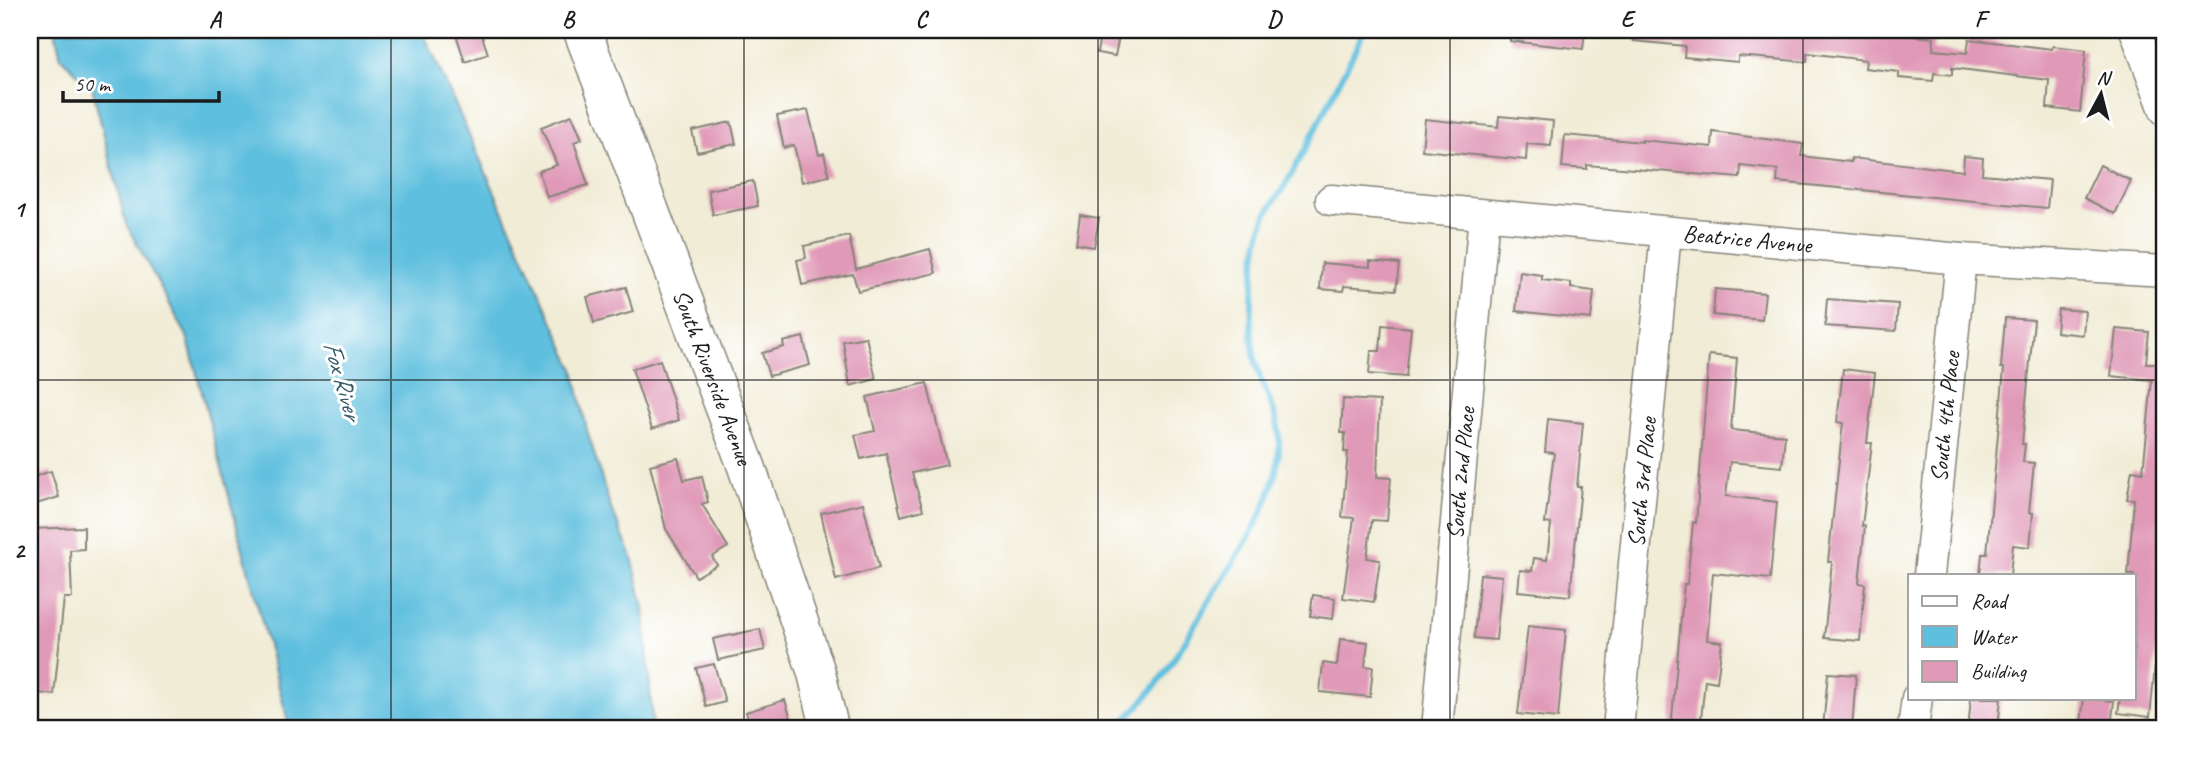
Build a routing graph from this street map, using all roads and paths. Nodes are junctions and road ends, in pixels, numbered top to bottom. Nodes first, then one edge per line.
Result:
1 (583, 30) edge
2 (2135, 30) edge
3 (2165, 110) edge
4 (1331, 200) dead end
5 (1484, 215) junction
6 (1667, 233) junction
7 (1961, 259) junction
8 (2165, 271) edge
9 (1929, 574) edge
10 (1917, 700) edge
11 (830, 729) edge
12 (1437, 729) edge
13 (1618, 729) edge
14 (1913, 729) edge

1 - 11 main road, South Riverside Avenue
2 - 3 street
4 - 5 street, Beatrice Avenue
5 - 6 street, Beatrice Avenue
5 - 12 street, South 2nd Place
6 - 7 street, Beatrice Avenue
6 - 13 street, South 3rd Place
7 - 8 street, Beatrice Avenue
7 - 9 street, South 4th Place
10 - 14 street

